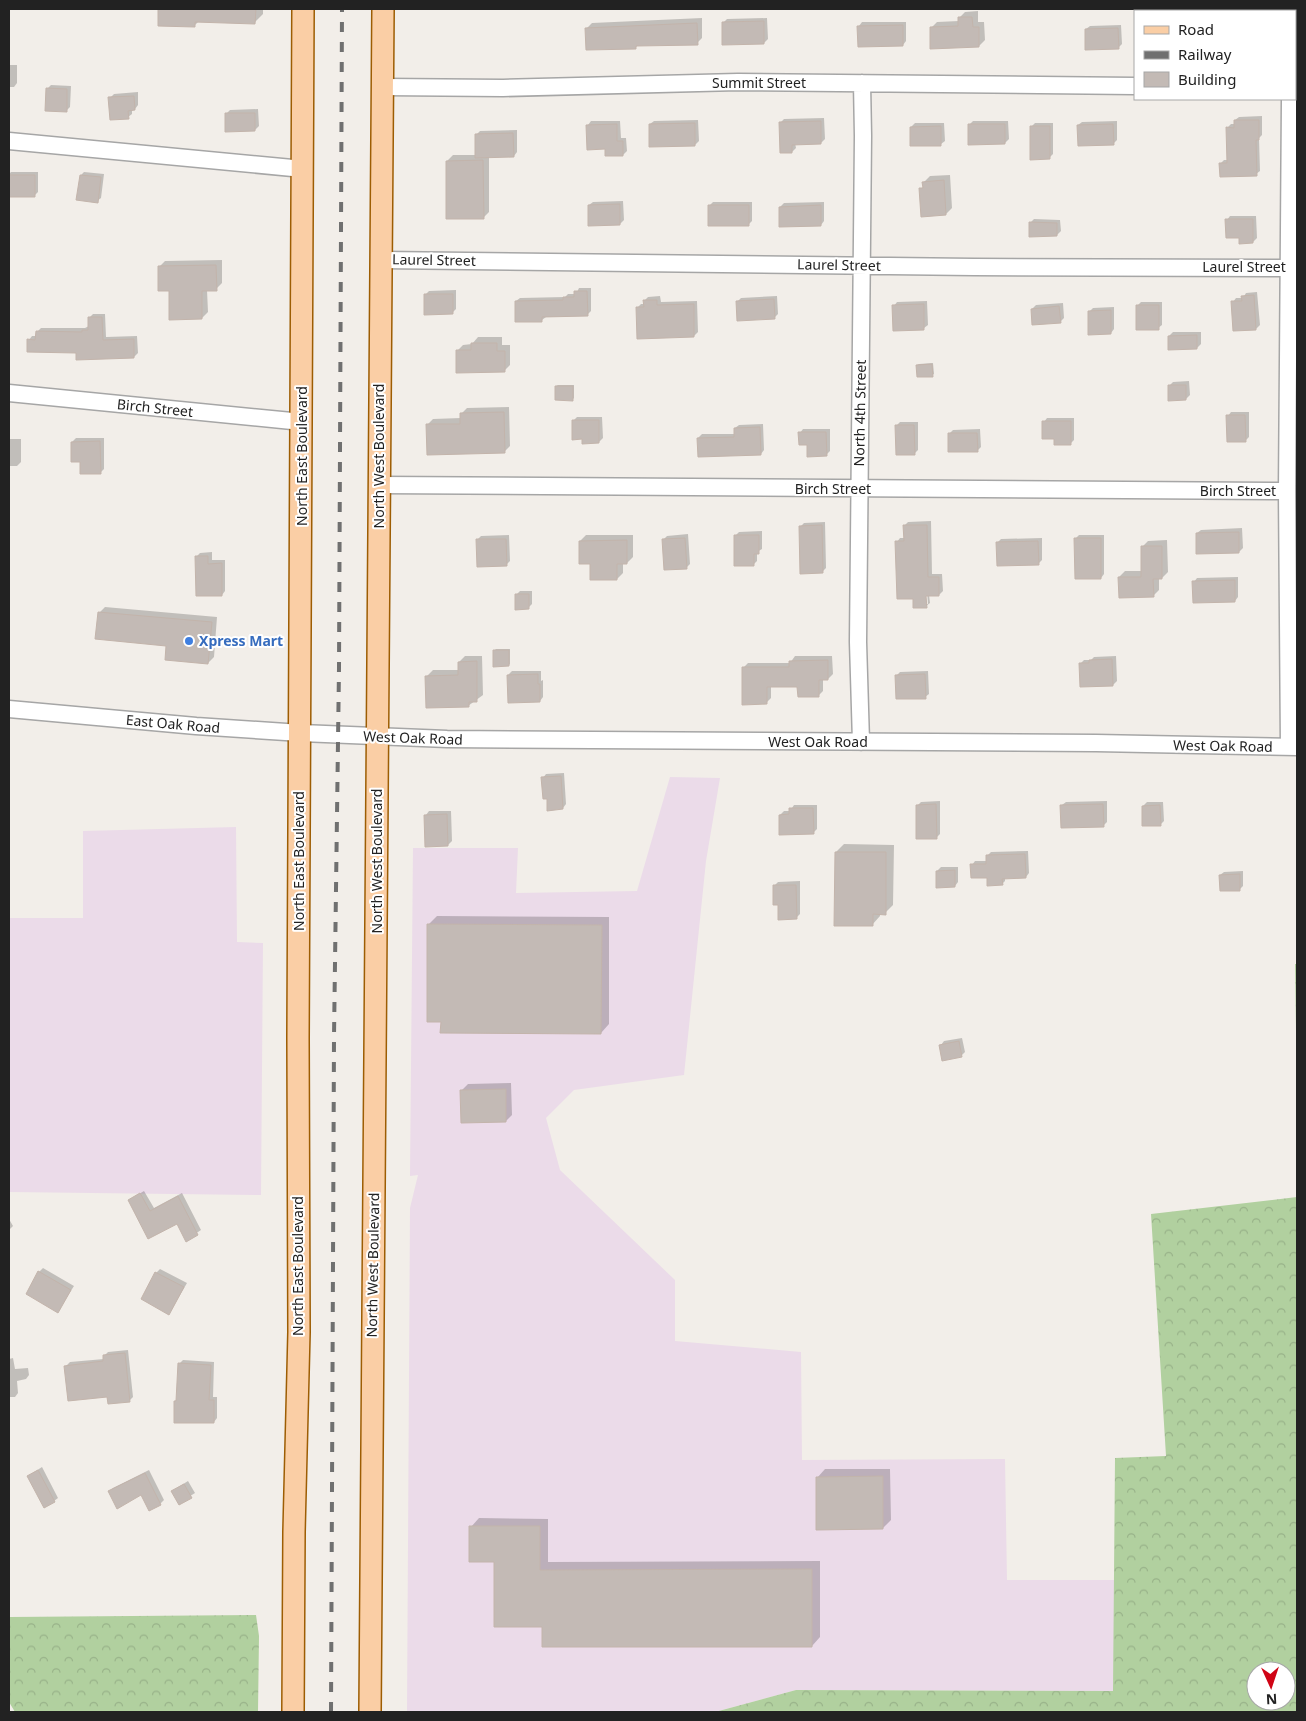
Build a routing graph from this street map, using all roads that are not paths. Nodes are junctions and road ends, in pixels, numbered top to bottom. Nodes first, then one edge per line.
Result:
1 (303, 9) edge
2 (383, 9) edge
3 (862, 83) junction
4 (383, 86) junction
5 (1134, 86) edge
6 (1290, 100) edge
7 (9, 141) edge
8 (302, 169) junction
9 (381, 260) junction
10 (862, 266) junction
11 (1293, 268) edge
12 (9, 393) edge
13 (302, 422) junction
14 (379, 485) junction
15 (860, 489) junction
16 (1287, 492) junction
17 (9, 709) edge
18 (300, 733) junction
19 (338, 736) joint
20 (377, 737) junction
21 (861, 742) junction
22 (1293, 747) edge
23 (293, 1712) edge
24 (370, 1712) edge

1 - 8 main road, North East Boulevard
2 - 4 main road, North West Boulevard
3 - 4 street, Summit Street
3 - 5 street, Summit Street
3 - 10 street, North 4th Street
4 - 9 main road, North West Boulevard
6 - 11 street
7 - 8 street
8 - 13 main road, North East Boulevard
9 - 10 street, Laurel Street
9 - 14 main road, North West Boulevard
10 - 11 street, Laurel Street
10 - 15 street, North 4th Street
11 - 16 street
12 - 13 street, Birch Street
13 - 18 main road, North East Boulevard
14 - 15 street, Birch Street
14 - 20 main road, North West Boulevard
15 - 16 street, Birch Street
15 - 21 street, North 4th Street
16 - 22 street
17 - 18 street, East Oak Road
18 - 19 street, East Oak Road
18 - 23 main road, North East Boulevard
19 - 20 street, West Oak Road
20 - 21 street, West Oak Road
20 - 24 main road, North West Boulevard
21 - 22 street, West Oak Road

